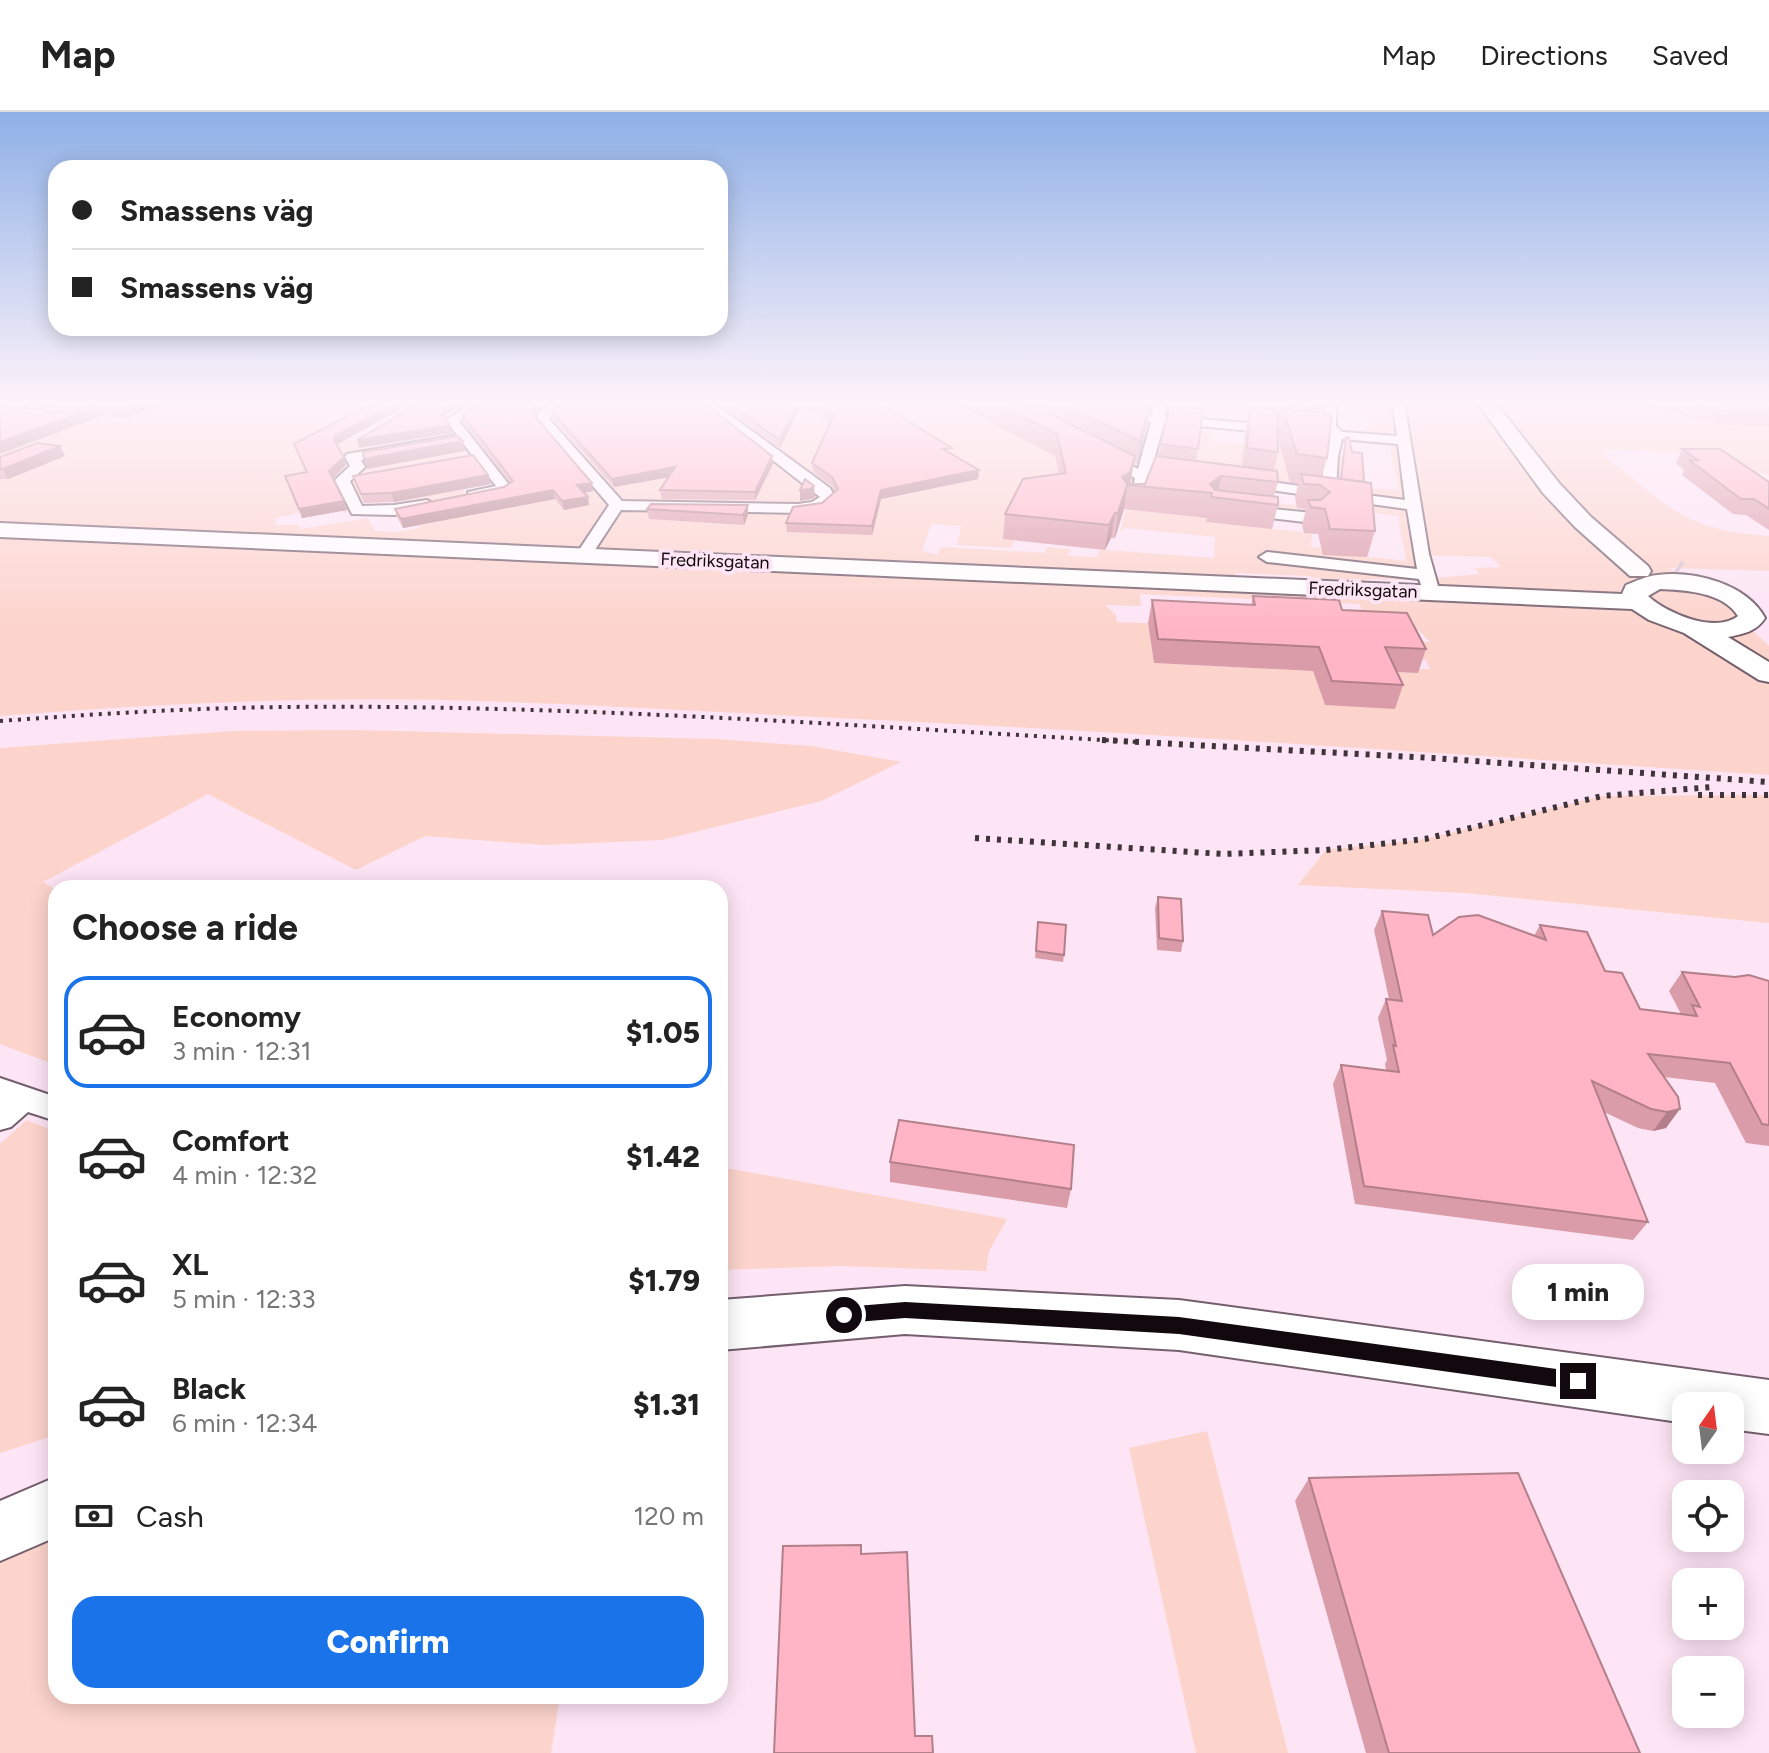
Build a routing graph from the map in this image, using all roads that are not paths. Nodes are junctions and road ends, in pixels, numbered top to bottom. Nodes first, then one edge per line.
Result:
1 (345, 478) edge
2 (356, 478) edge
3 (494, 478) edge
4 (596, 478) edge
5 (807, 478) edge
6 (1145, 478) edge
7 (1326, 478) edge
8 (1410, 478) edge
9 (1544, 478) edge
10 (1561, 478) edge
11 (342, 480) junction
12 (1227, 480) edge
13 (1322, 492) junction
14 (1129, 502) edge
15 (617, 505) junction
16 (1414, 506) junction
17 (1230, 509) edge
18 (0, 530) edge
19 (1311, 540) junction
20 (583, 556) junction
21 (1267, 557) dead end
22 (1428, 584) junction
23 (1639, 585) junction
24 (1702, 587) junction
25 (1755, 608) edge
26 (1686, 625) junction
27 (1769, 646) edge
28 (1769, 674) edge
29 (12, 1094) edge
30 (48, 1106) edge
31 (0, 1118) edge
32 (728, 1324) edge
33 (1769, 1407) edge
34 (48, 1510) edge
35 (0, 1531) edge

1 - 11 street
2 - 11 street
3 - 11 street
4 - 15 street
5 - 15 street
6 - 14 street
7 - 13 street
8 - 16 street
9 - 23 street
10 - 24 street
12 - 13 street
13 - 16 street
13 - 19 street
15 - 20 street
16 - 22 street
17 - 19 street
18 - 20 street, Fredriksgatan
19 - 21 street
19 - 22 street
20 - 22 street, Fredriksgatan
22 - 23 street, Fredriksgatan
23 - 24 street, Fredriksgatan
23 - 26 street
24 - 25 street
25 - 26 street
25 - 27 street
26 - 28 street
29 - 30 street
29 - 31 street
32 - 33 street
34 - 35 street

